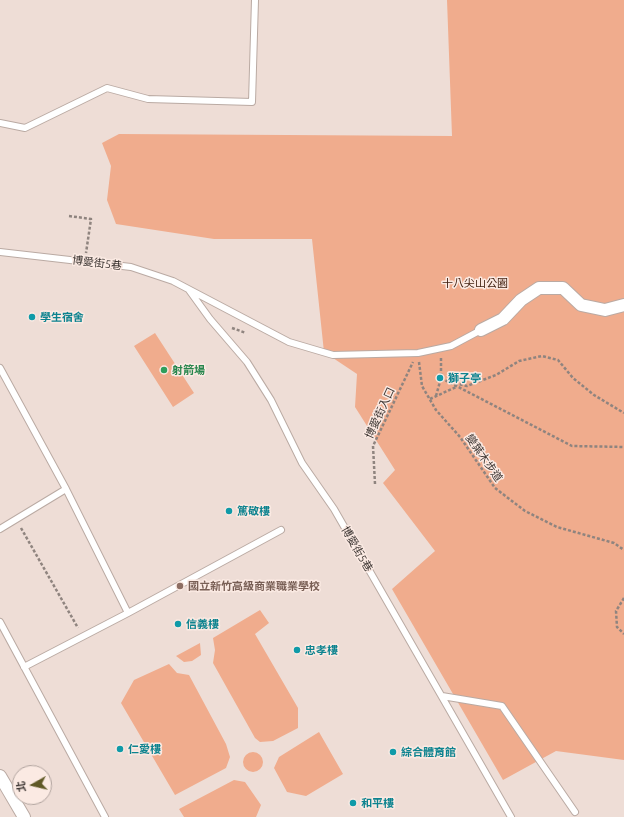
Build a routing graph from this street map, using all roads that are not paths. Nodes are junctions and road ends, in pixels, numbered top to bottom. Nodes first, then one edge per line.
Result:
1 (255, 0) edge
2 (0, 123) edge
3 (0, 252) edge
4 (189, 290) junction
5 (624, 305) edge
6 (481, 330) joint
7 (0, 368) edge
8 (66, 489) junction
9 (0, 528) edge
10 (280, 530) dead end
11 (128, 613) junction
12 (0, 622) edge
13 (24, 667) junction
14 (442, 696) junction
15 (0, 776) edge
16 (575, 812) dead end
17 (24, 817) edge
18 (105, 817) edge
19 (511, 817) edge

1 - 2 lane
3 - 4 lane, 博愛街5巷
4 - 6 lane, 博愛街5巷
4 - 14 lane, 博愛街5巷
5 - 6 street
7 - 8 lane
8 - 9 lane
8 - 11 lane
10 - 11 lane
11 - 13 lane
12 - 13 lane
13 - 18 lane
14 - 16 lane
14 - 19 lane, 博愛街5巷
15 - 17 street

